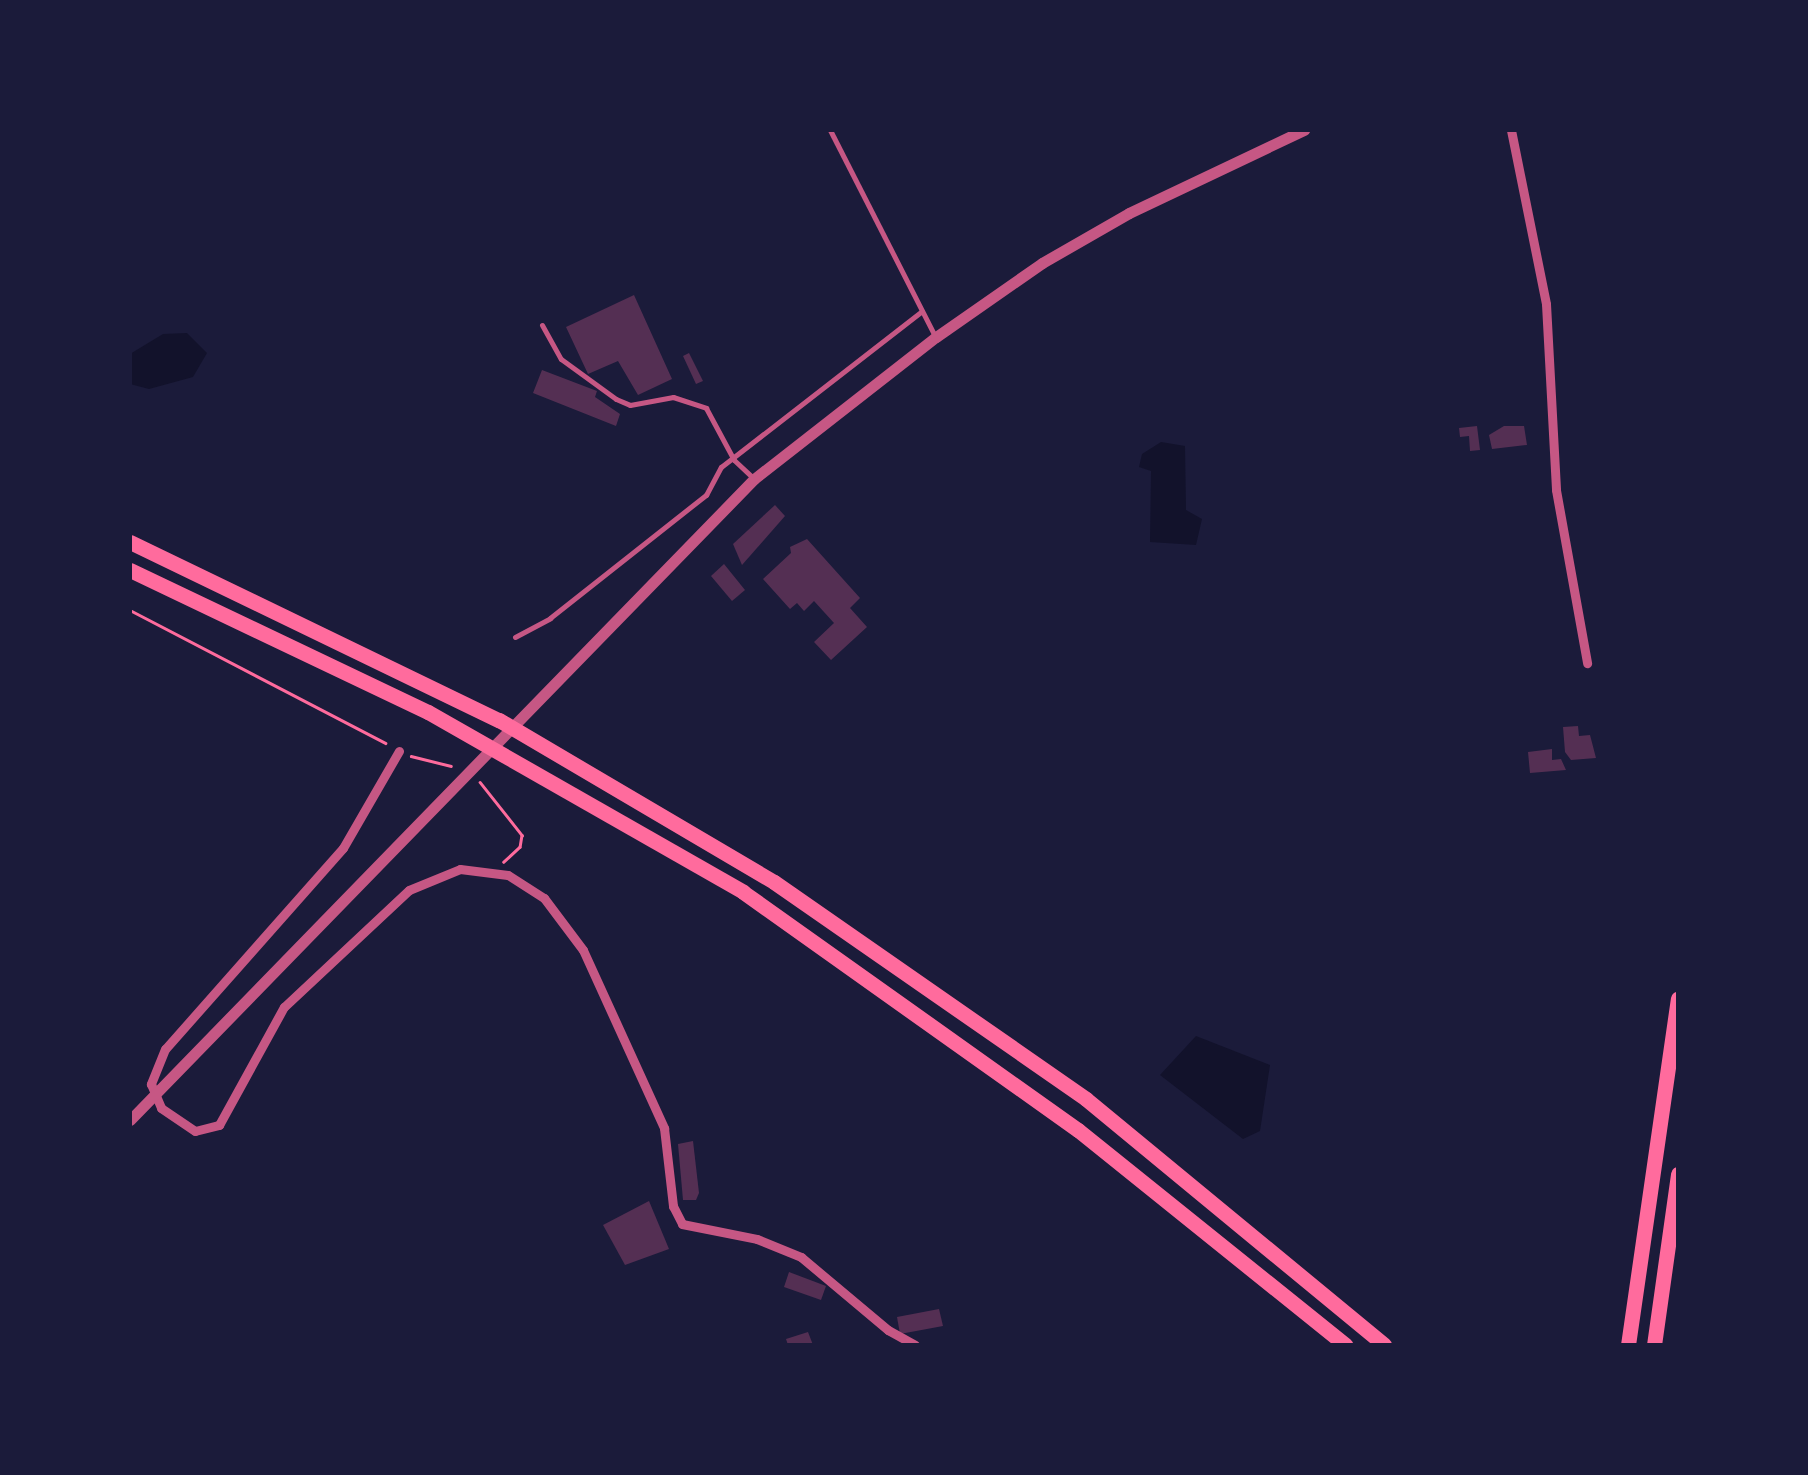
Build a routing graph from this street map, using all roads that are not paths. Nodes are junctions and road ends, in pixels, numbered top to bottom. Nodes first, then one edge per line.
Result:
1 (830, 130) edge
2 (1304, 130) edge
3 (1511, 130) edge
4 (922, 312) junction
5 (542, 325) dead end
6 (936, 337) junction
7 (734, 460) junction
8 (754, 479) junction
9 (130, 542) edge
10 (130, 570) edge
11 (514, 637) dead end
12 (1586, 663) dead end
13 (399, 750) road end
14 (1678, 999) edge
15 (154, 1096) junction
16 (130, 1120) edge
17 (1678, 1174) edge
18 (1632, 1320) junction
19 (915, 1345) edge
20 (1345, 1345) edge
21 (1386, 1345) edge
22 (1619, 1345) edge
23 (1628, 1345) edge
24 (1654, 1345) edge

1 - 4 lane
2 - 6 street
3 - 12 street
4 - 6 lane
4 - 7 lane
5 - 7 lane
6 - 8 street
7 - 8 lane
7 - 11 lane
8 - 15 street
9 - 21 highway
10 - 20 highway
13 - 15 street
14 - 18 highway
15 - 16 street
15 - 19 street
17 - 24 highway
18 - 22 highway
18 - 23 highway

